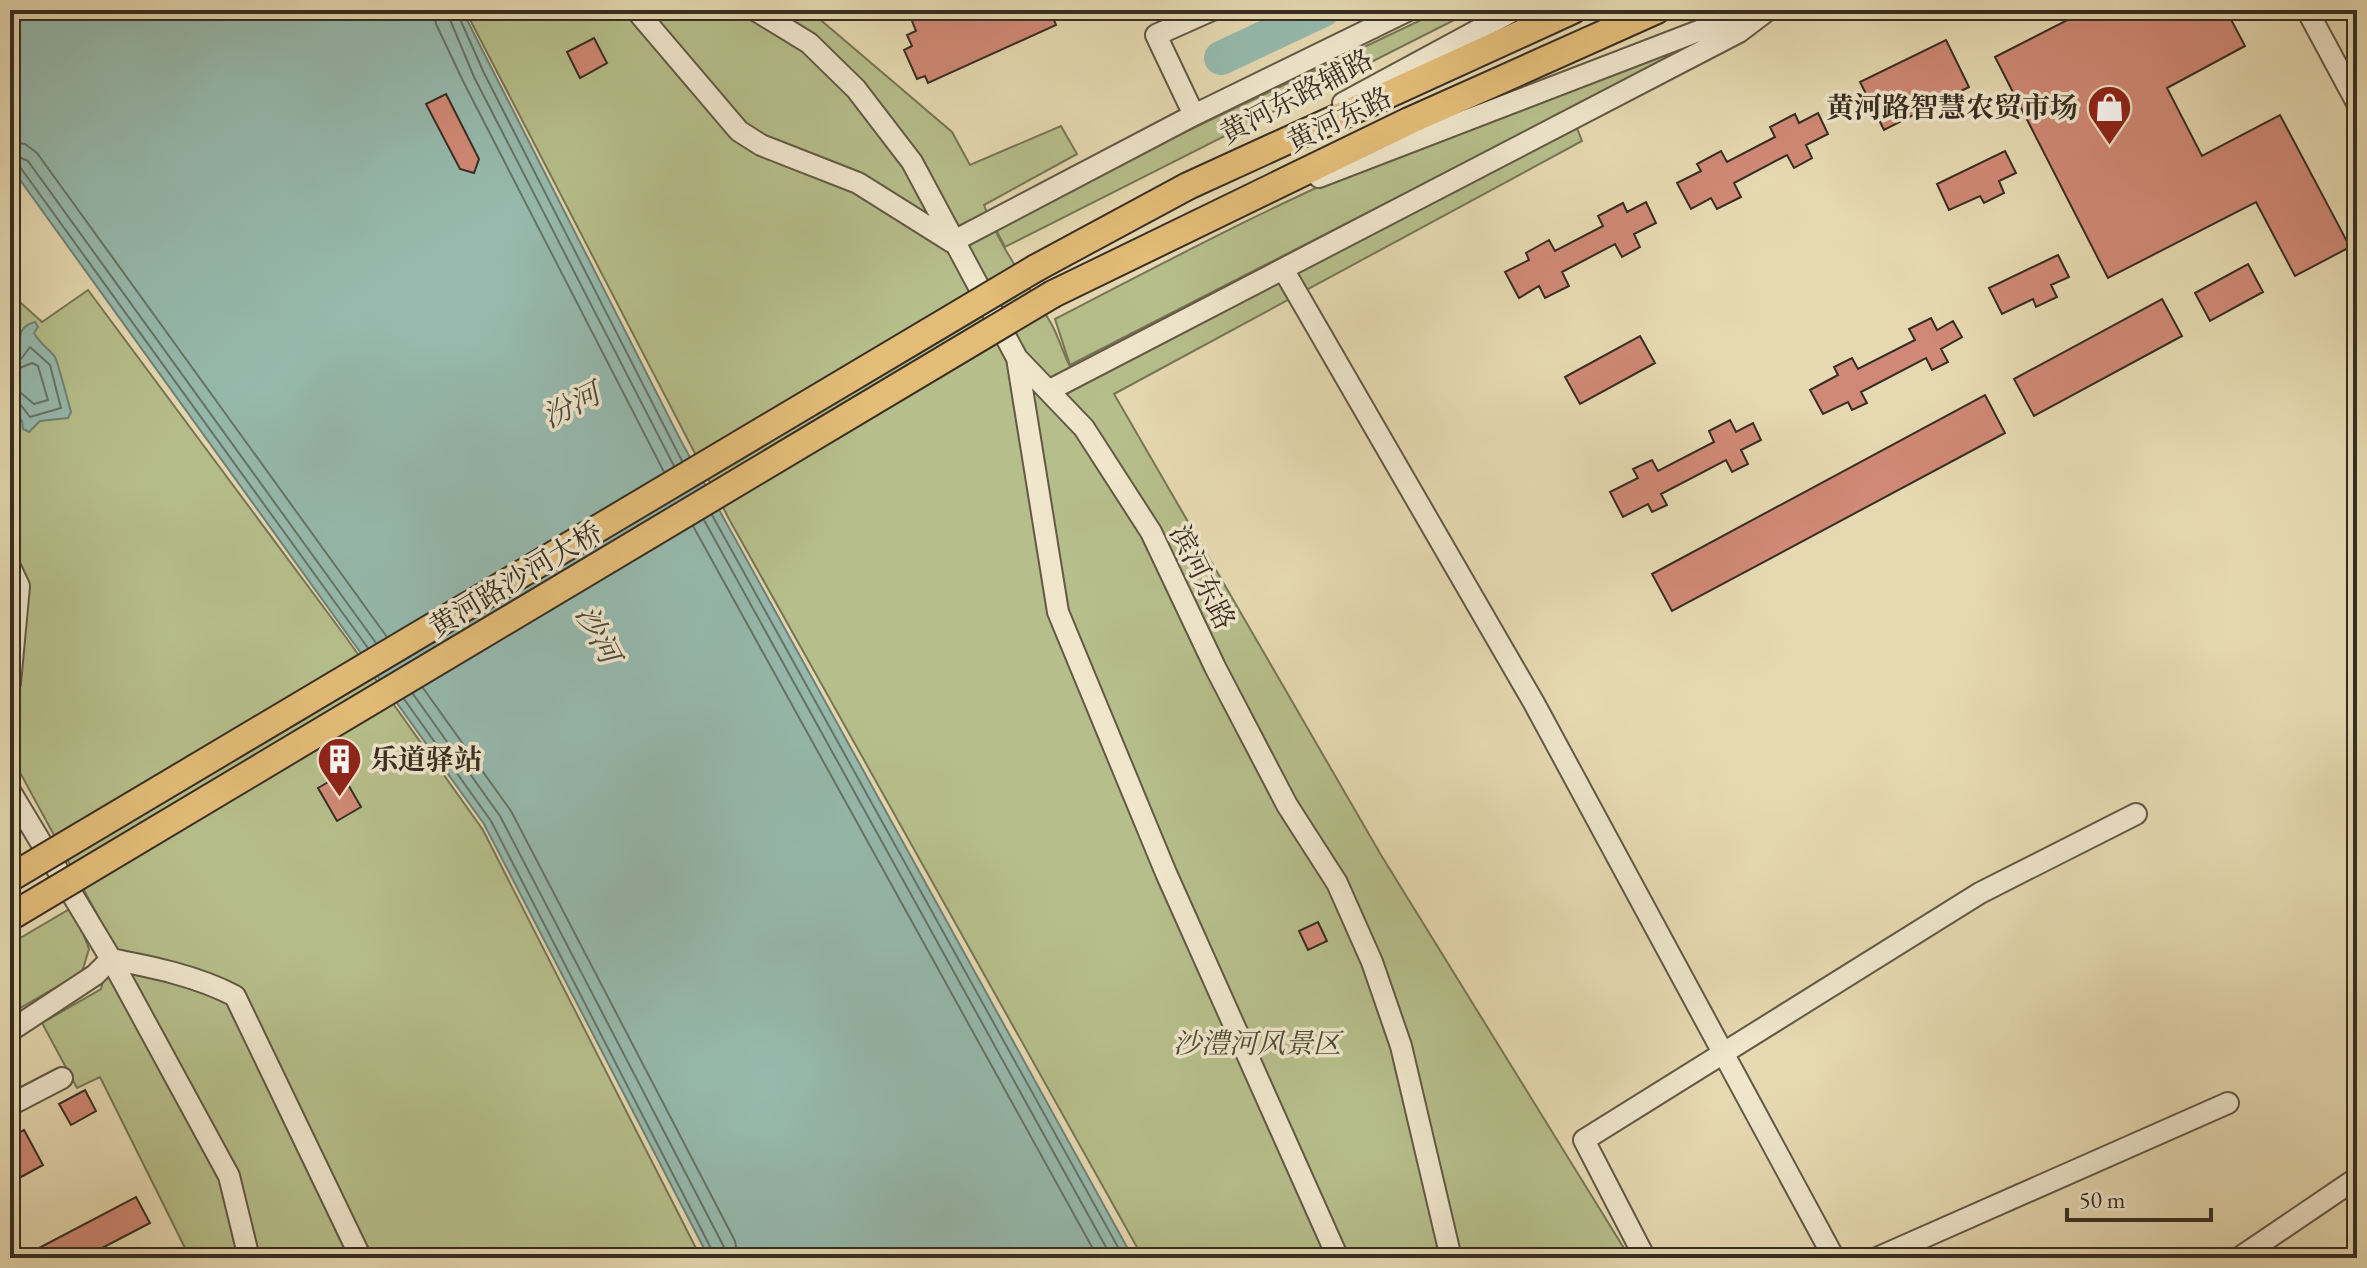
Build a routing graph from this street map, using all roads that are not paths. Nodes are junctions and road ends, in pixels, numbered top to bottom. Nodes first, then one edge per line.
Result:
1 (636, 10) edge
2 (755, 10) edge
3 (1212, 10) edge
4 (1409, 10) edge
5 (1515, 10) edge
6 (1573, 10) edge
7 (1657, 10) edge
8 (1753, 10) edge
9 (1768, 10) edge
10 (2307, 10) edge
11 (2357, 103) edge
12 (1194, 115) junction
13 (1188, 186) junction
14 (1200, 223) junction
15 (952, 242) junction
16 (1036, 268) joint
17 (1283, 269) junction
18 (1053, 294) joint
19 (1017, 358) junction
20 (1050, 390) junction
21 (10, 567) edge
22 (10, 683) edge
23 (10, 791) edge
24 (2136, 814) dead end
25 (10, 878) edge
26 (10, 917) edge
27 (111, 959) junction
28 (10, 1031) edge
29 (1724, 1050) junction
30 (62, 1078) dead end
31 (2228, 1103) dead end
32 (10, 1105) edge
33 (2357, 1178) edge
34 (249, 1258) edge
35 (361, 1258) edge
36 (1338, 1258) edge
37 (1451, 1258) edge
38 (1645, 1258) edge
39 (1834, 1258) edge
40 (1877, 1258) edge
41 (2239, 1258) edge

1 - 15 street
2 - 15 street, 滨河东路
3 - 12 street
4 - 12 street
5 - 13 street, 黄河东路辅路
6 - 13 main road, 黄河东路
7 - 14 main road, 黄河东路
8 - 14 street
9 - 17 street
10 - 11 street
12 - 15 street
13 - 16 main road, 黄河东路
14 - 18 main road, 黄河东路
15 - 19 street, 滨河东路
16 - 25 main road, 黄河路沙河大桥, bridge
17 - 20 street
17 - 29 street
18 - 26 main road, 黄河路沙河大桥, bridge
19 - 20 street, 滨河东路
19 - 36 street
20 - 37 street, 滨河东路
21 - 22 street
23 - 27 street
24 - 29 street
27 - 28 street
27 - 34 street
27 - 35 street
29 - 38 street
29 - 39 street
30 - 32 street
31 - 40 street
33 - 41 street

